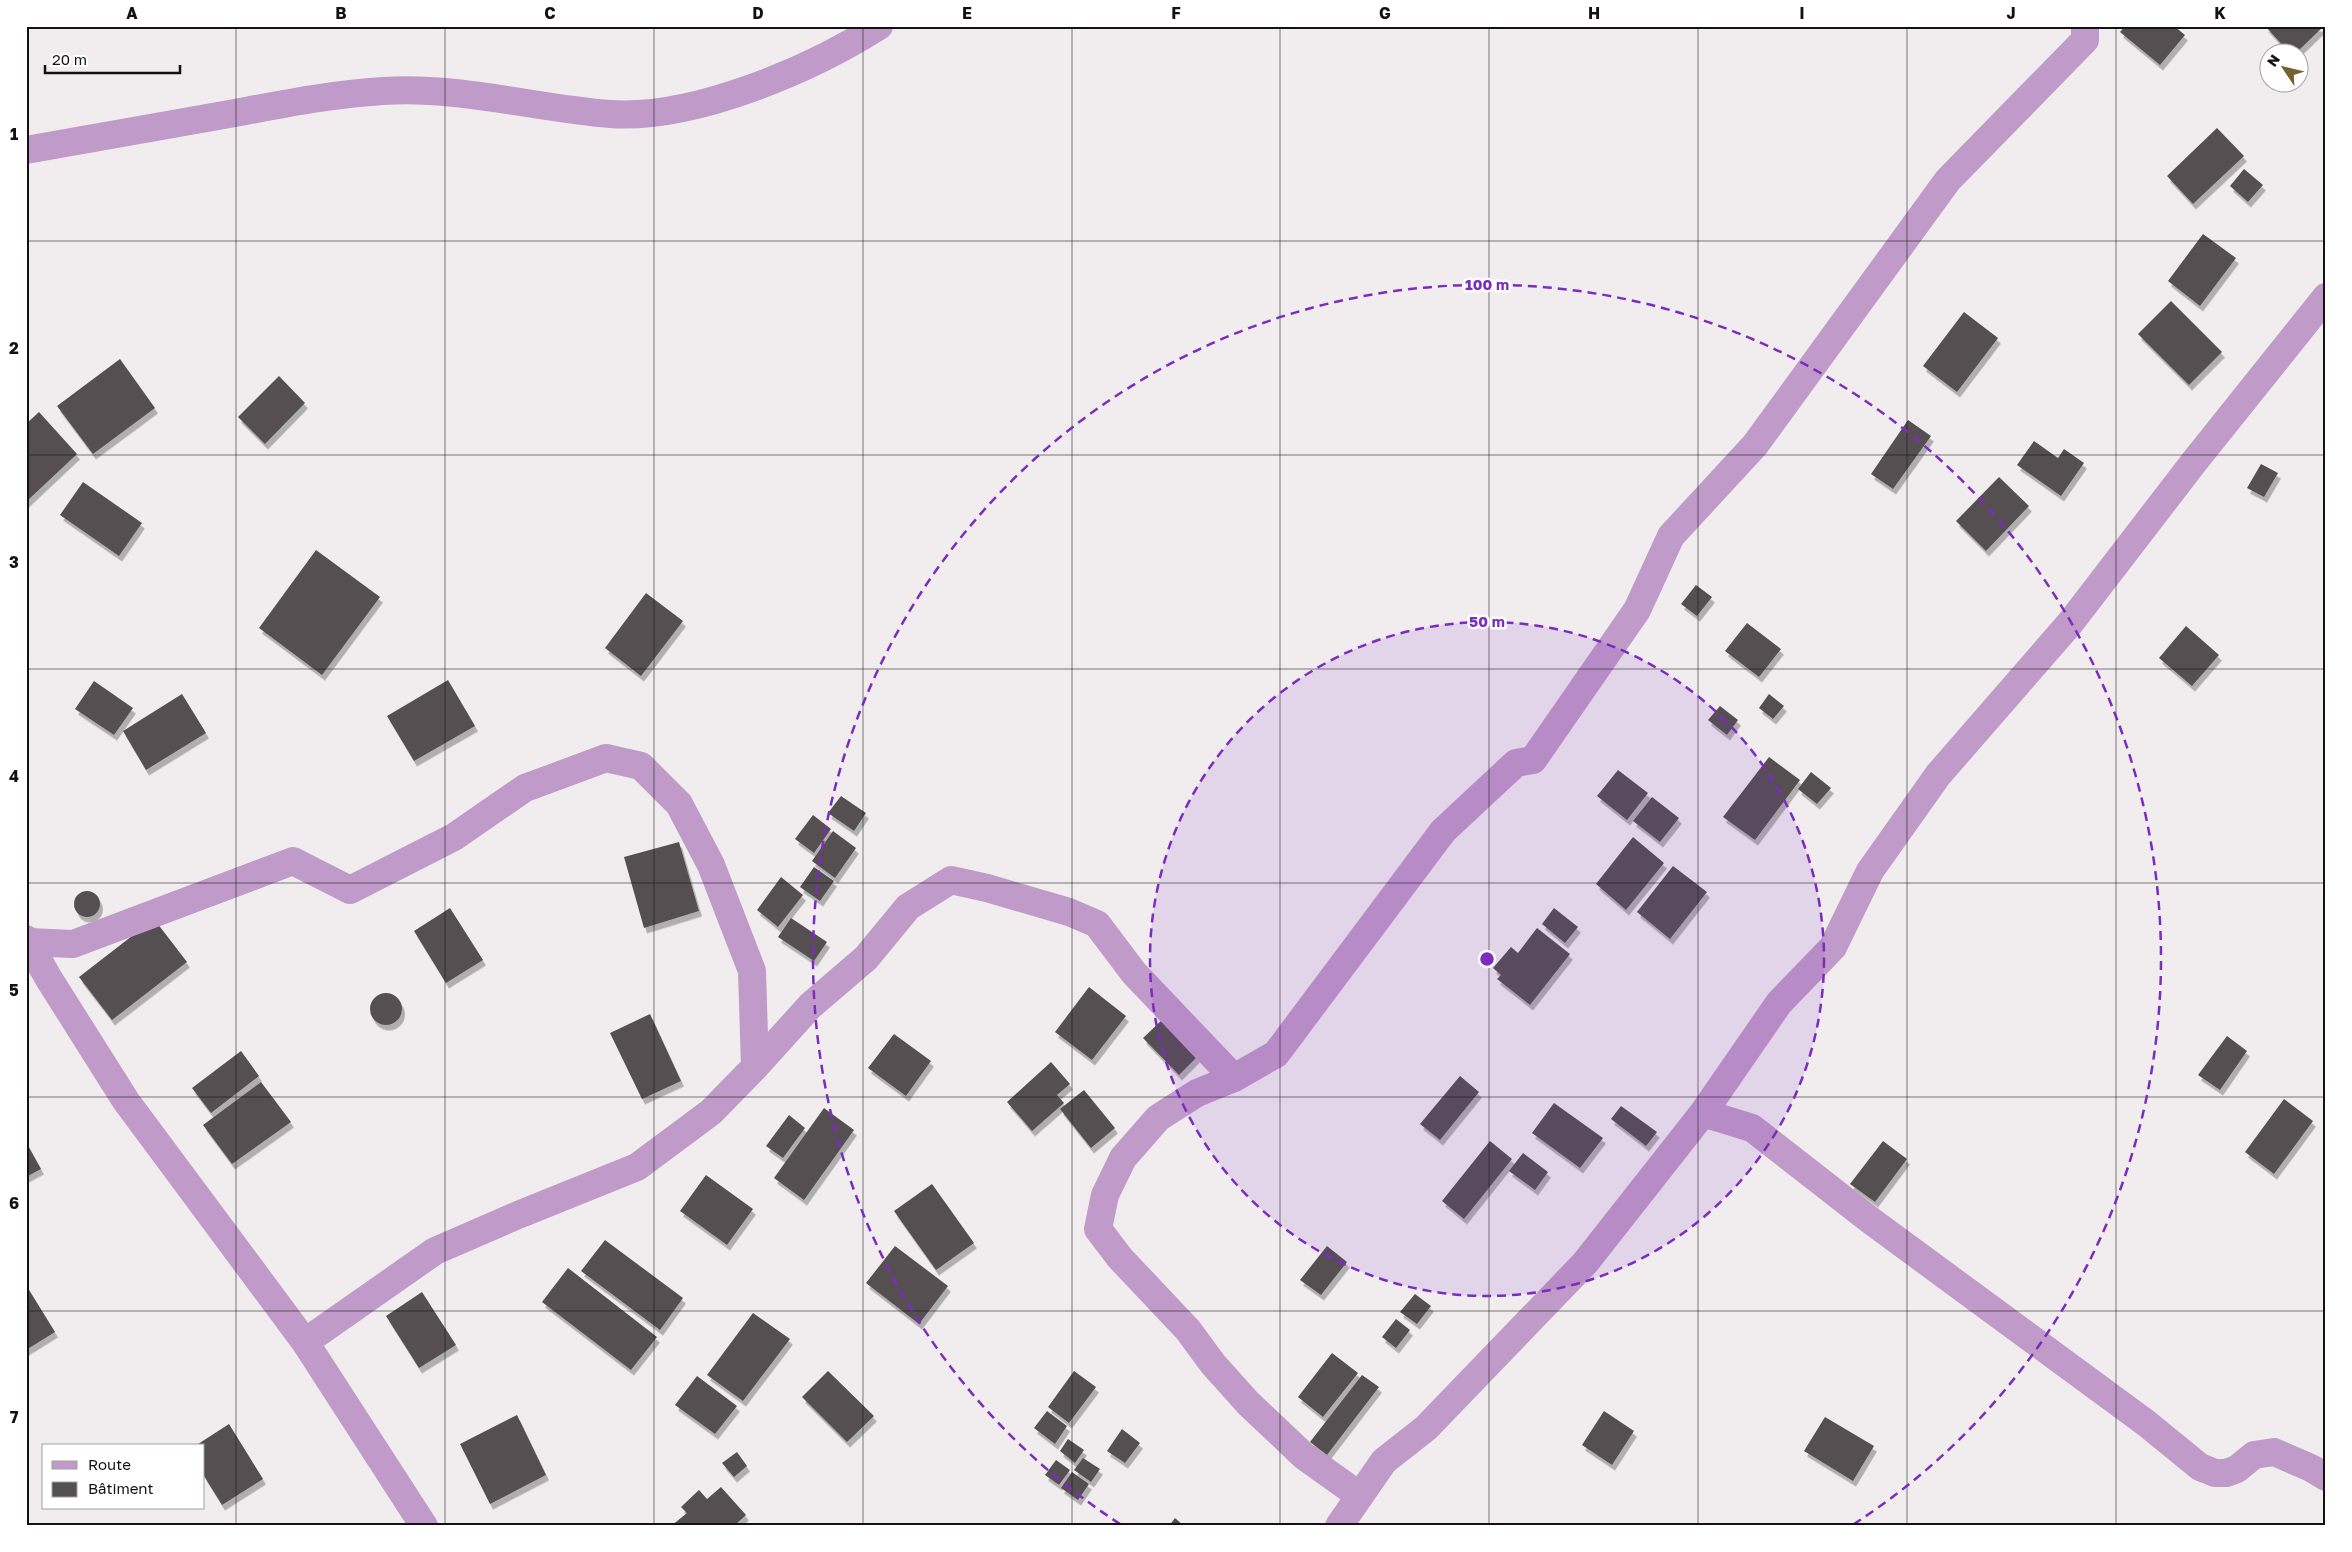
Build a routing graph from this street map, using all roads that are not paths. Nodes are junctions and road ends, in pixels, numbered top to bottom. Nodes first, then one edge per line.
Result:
1 (879, 26) edge
2 (2085, 26) edge
3 (26, 150) edge
4 (2326, 297) edge
5 (28, 940) edge
6 (756, 1067) junction
7 (1234, 1078) junction
8 (1703, 1113) junction
9 (304, 1342) junction
10 (2326, 1477) edge
11 (1360, 1496) junction
12 (424, 1526) edge
13 (1339, 1526) edge

1 - 3 street
2 - 7 street
4 - 8 street
5 - 6 street
5 - 9 street
6 - 7 street
6 - 9 street
7 - 11 street
8 - 10 street
8 - 11 street
9 - 12 street
11 - 13 street

